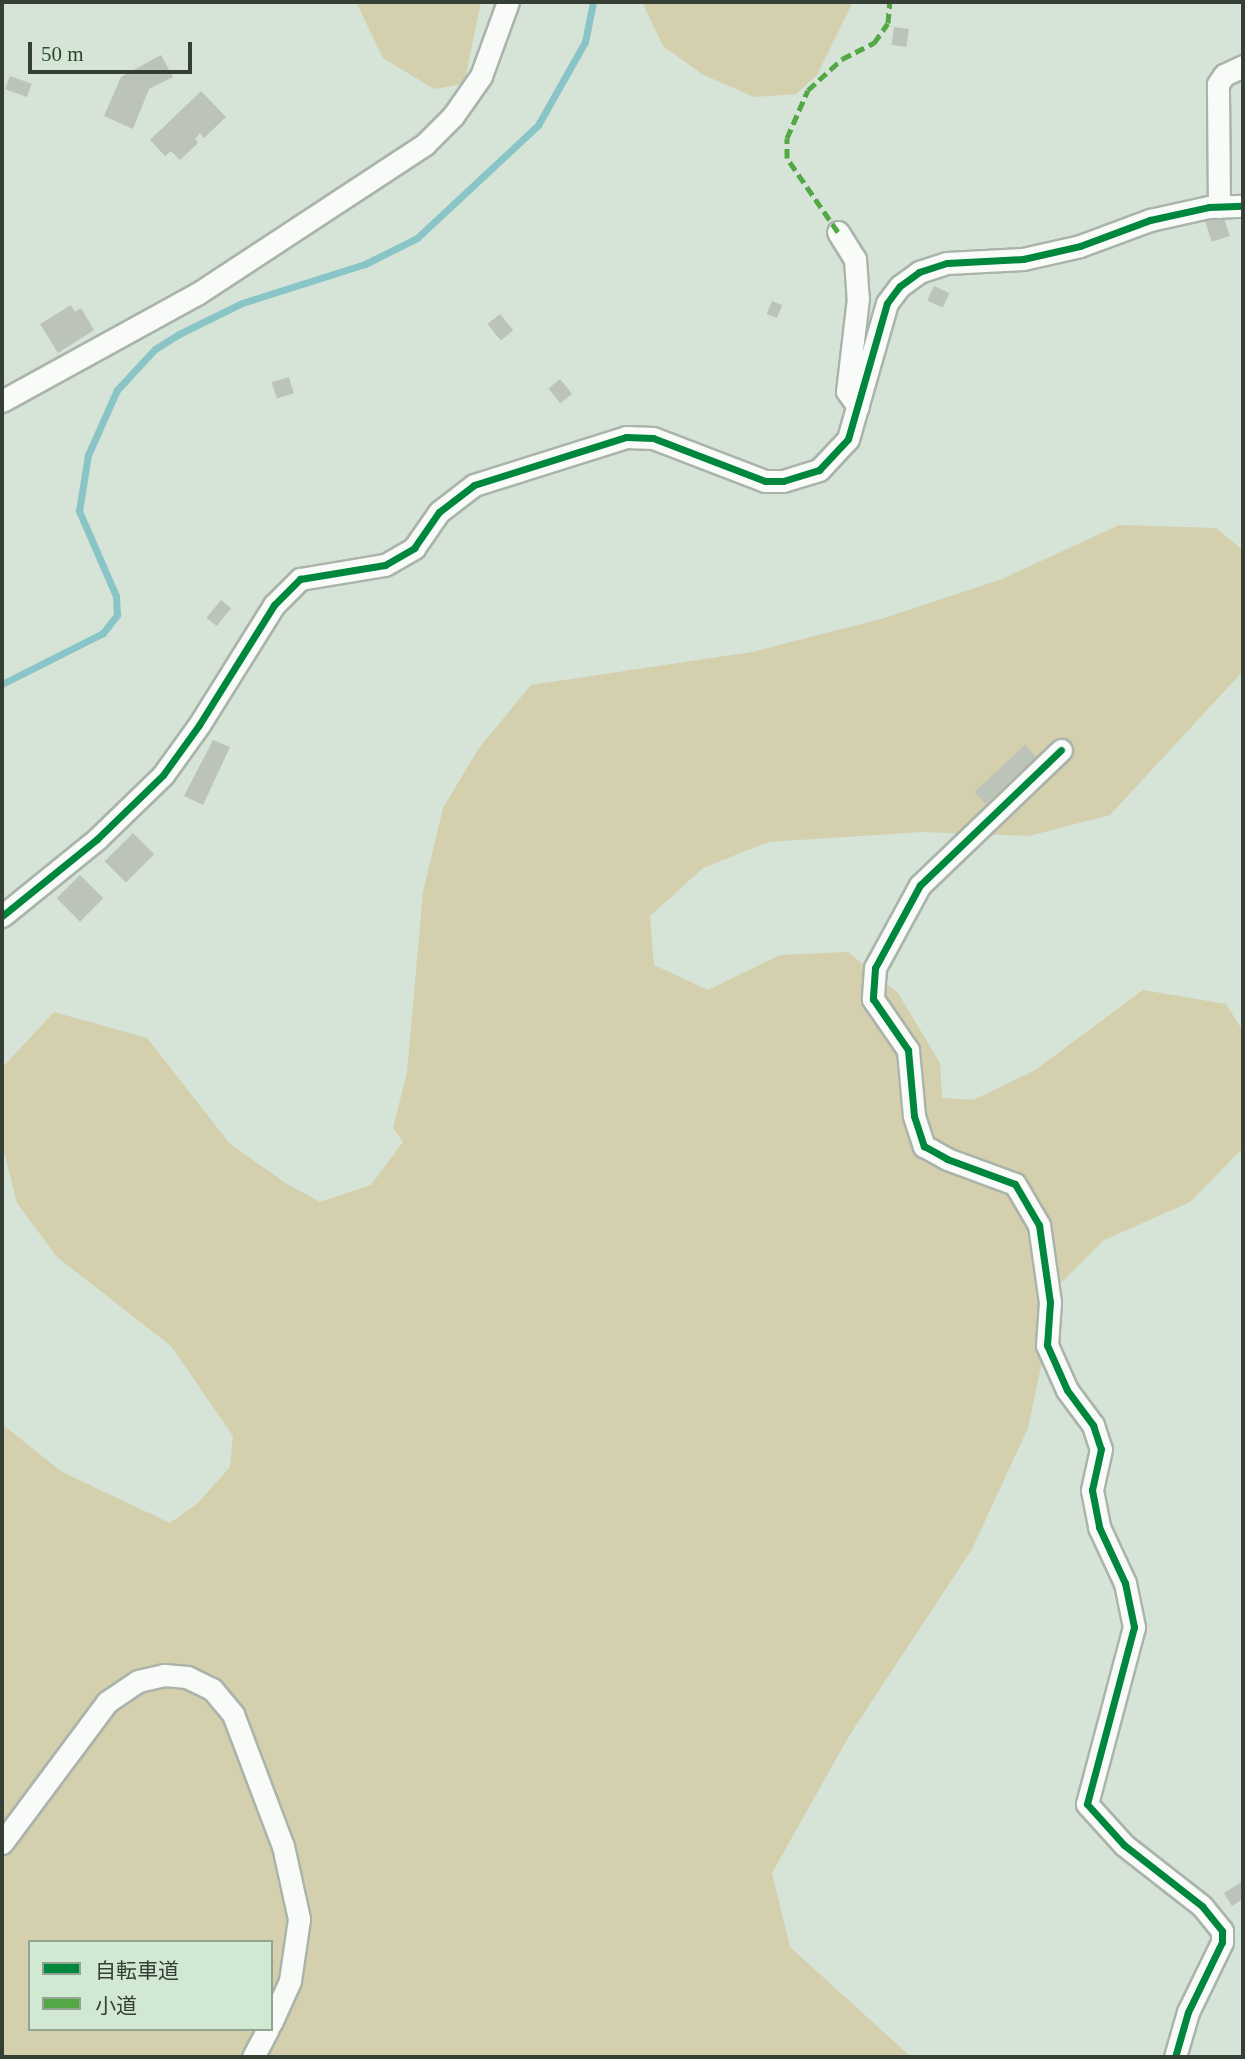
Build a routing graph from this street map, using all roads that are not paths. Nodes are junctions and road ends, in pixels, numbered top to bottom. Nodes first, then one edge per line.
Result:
1 (508, 2) edge
2 (1243, 66) edge
3 (1243, 206) edge
4 (1219, 207) junction
5 (838, 232) dead end
6 (2, 401) edge
7 (858, 407) junction
8 (1061, 750) dead end
9 (2, 916) edge
10 (2, 1843) edge
11 (273, 2019) edge
12 (267, 2031) edge
13 (253, 2057) edge
14 (1175, 2057) edge

1 - 6 street
2 - 4 street
3 - 4 street
4 - 7 street
5 - 7 street
7 - 9 street
8 - 14 street
10 - 11 street
12 - 13 street

